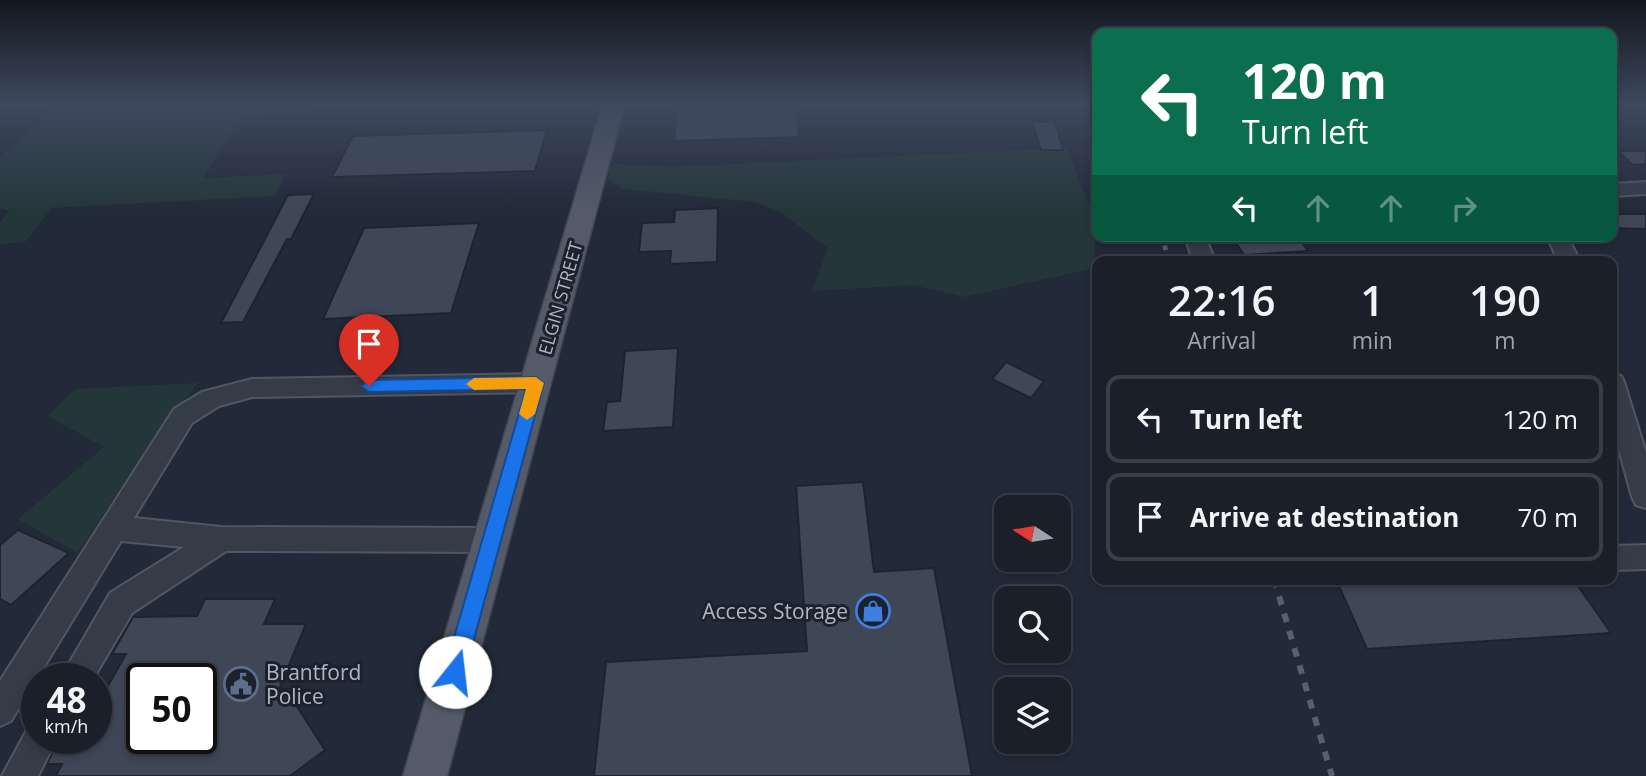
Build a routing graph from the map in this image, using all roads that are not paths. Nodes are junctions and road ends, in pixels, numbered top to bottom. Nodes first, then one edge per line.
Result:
1 (604, 139) edge
2 (1646, 188) edge
3 (1617, 190) edge
4 (536, 383) junction
5 (1617, 399) edge
6 (1646, 497) edge
7 (114, 528) junction
8 (221, 539) junction
9 (492, 540) junction
10 (1646, 557) edge
11 (1617, 558) edge
12 (85, 663) edge
13 (0, 710) edge
14 (32, 754) edge
15 (19, 776) edge
16 (425, 776) edge

1 - 4 main road, ELGIN STREET
2 - 3 street
4 - 7 street
4 - 9 main road, ELGIN STREET
5 - 6 street
7 - 8 street
7 - 13 street
8 - 9 street
8 - 12 street
9 - 16 main road, ELGIN STREET
10 - 11 street
14 - 15 street

